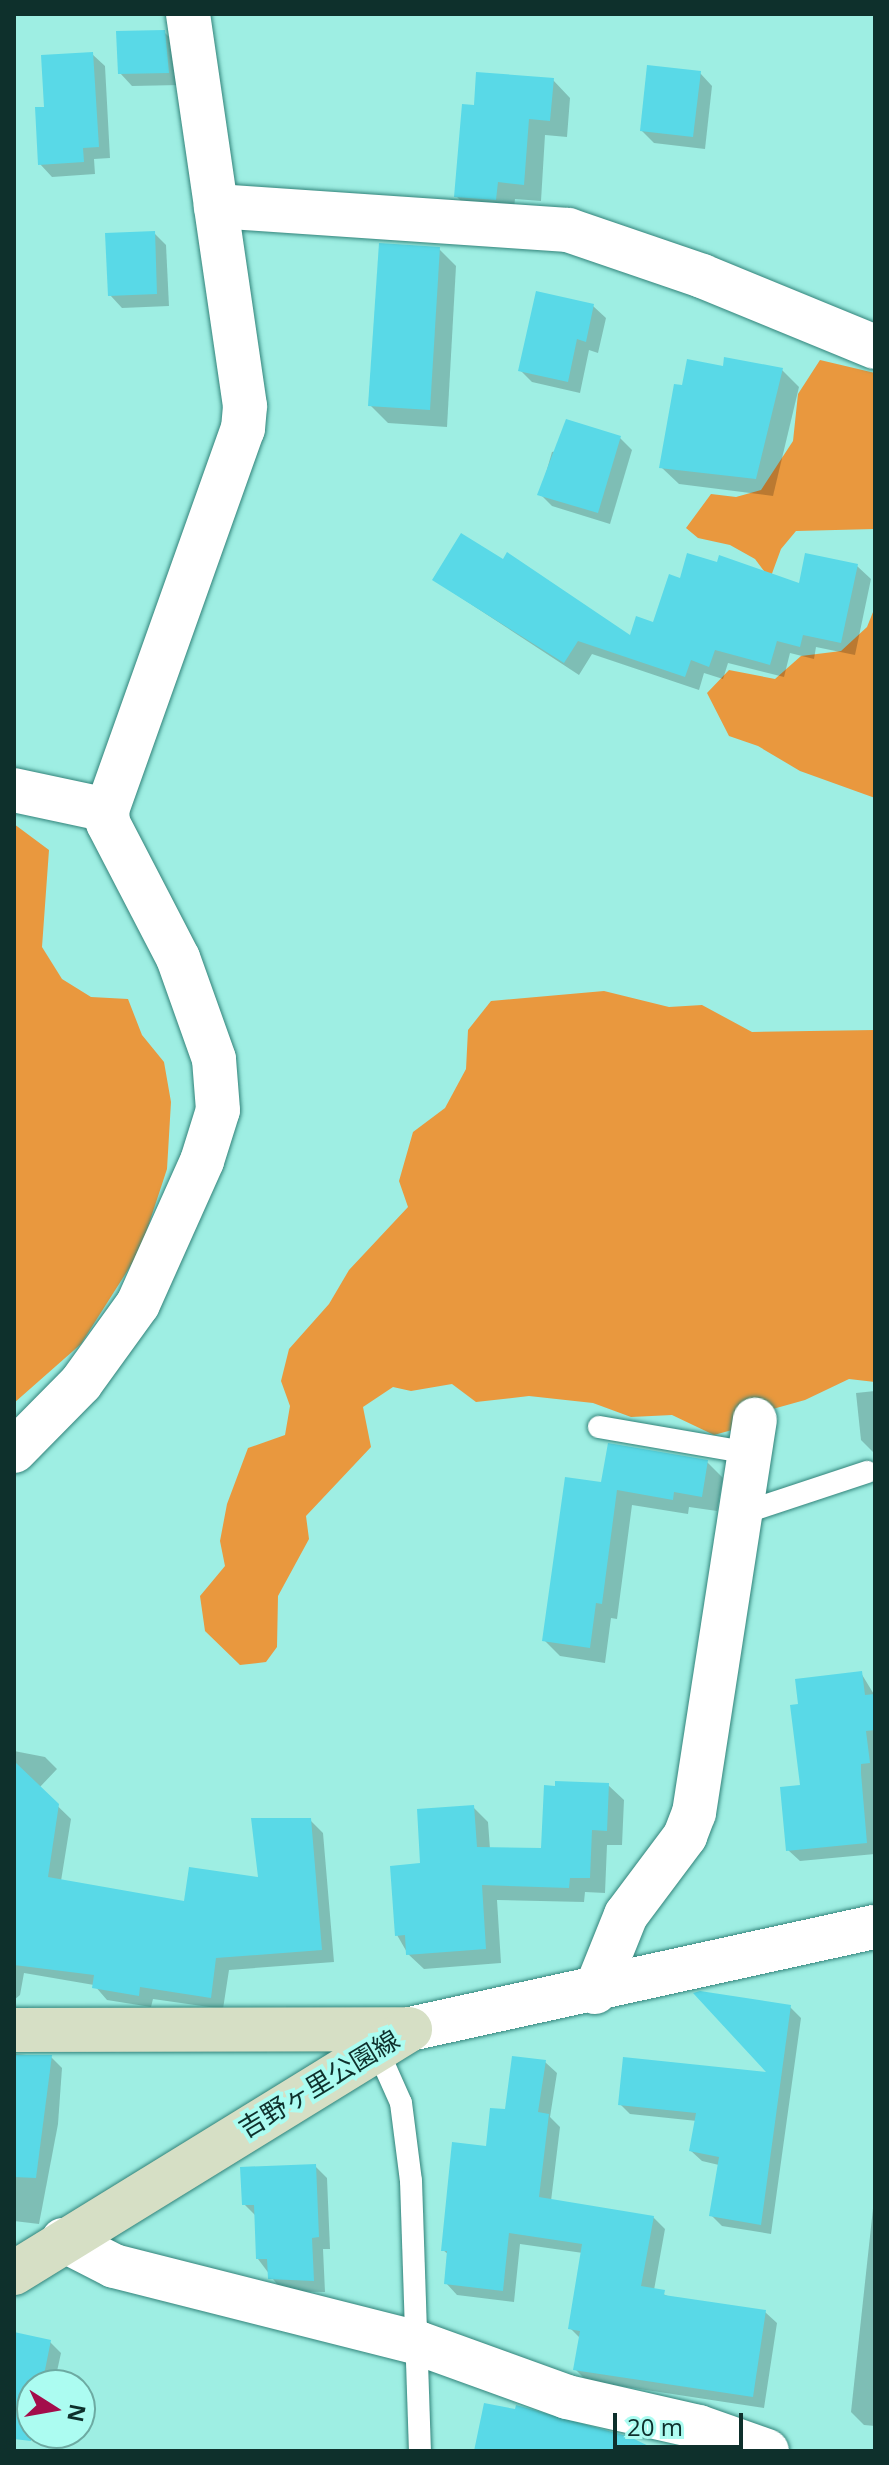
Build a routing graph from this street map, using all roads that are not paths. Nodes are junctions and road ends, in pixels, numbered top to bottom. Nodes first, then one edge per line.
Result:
1 (188, 14) edge
2 (216, 206) junction
3 (875, 347) edge
4 (14, 790) edge
5 (107, 810) junction
6 (599, 1427) dead end
7 (752, 1436) joint
8 (14, 1451) edge
9 (867, 1472) dead end
10 (740, 1514) junction
11 (875, 1927) edge
12 (595, 1992) junction
13 (14, 2030) edge
14 (393, 2039) junction
15 (63, 2240) junction
16 (14, 2273) edge
17 (418, 2343) junction
18 (420, 2451) edge
19 (767, 2451) edge

1 - 2 street
2 - 3 street
2 - 5 street
4 - 5 street
5 - 8 street
6 - 7 lane
7 - 10 street
9 - 10 lane
10 - 12 street
11 - 12 street
12 - 14 street
13 - 14 main road, 吉野ヶ里公園線
14 - 15 main road, 吉野ヶ里公園線
14 - 17 lane
15 - 16 main road, 吉野ヶ里公園線
15 - 17 street
17 - 18 lane
17 - 19 street

